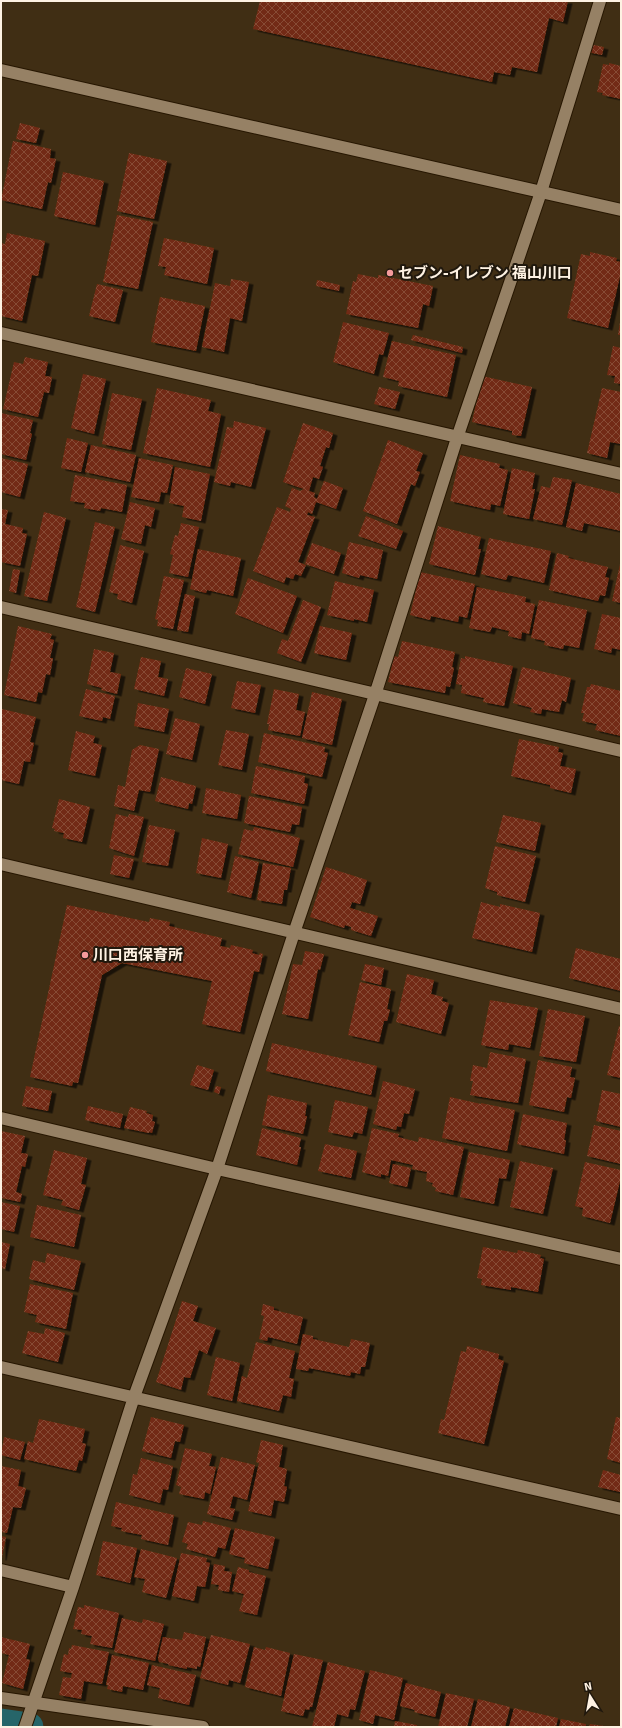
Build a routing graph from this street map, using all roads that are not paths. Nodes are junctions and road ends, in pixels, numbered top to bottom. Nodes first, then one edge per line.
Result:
1 (600, 1) edge
2 (1, 70) edge
3 (541, 192) junction
4 (621, 210) edge
5 (1, 333) edge
6 (457, 438) junction
7 (621, 474) edge
8 (1, 606) edge
9 (375, 695) junction
10 (621, 751) edge
11 (1, 864) edge
12 (294, 933) junction
13 (621, 1009) edge
14 (1, 1118) edge
15 (217, 1169) junction
16 (621, 1259) edge
17 (1, 1367) edge
18 (134, 1397) junction
19 (621, 1509) edge
20 (1, 1570) edge
21 (73, 1587) junction
22 (1, 1698) edge
23 (33, 1702) junction
24 (26, 1727) edge
25 (203, 1727) edge

1 - 3 street
2 - 3 street
3 - 4 street
3 - 6 street
5 - 6 street
6 - 7 street
6 - 9 street
8 - 9 street
9 - 10 street
9 - 12 street
11 - 12 street
12 - 13 street
12 - 15 street
14 - 15 street
15 - 16 street
15 - 18 street
17 - 18 street
18 - 19 street
18 - 21 street
20 - 21 street
21 - 23 street
22 - 23 street
23 - 24 street
23 - 25 street

